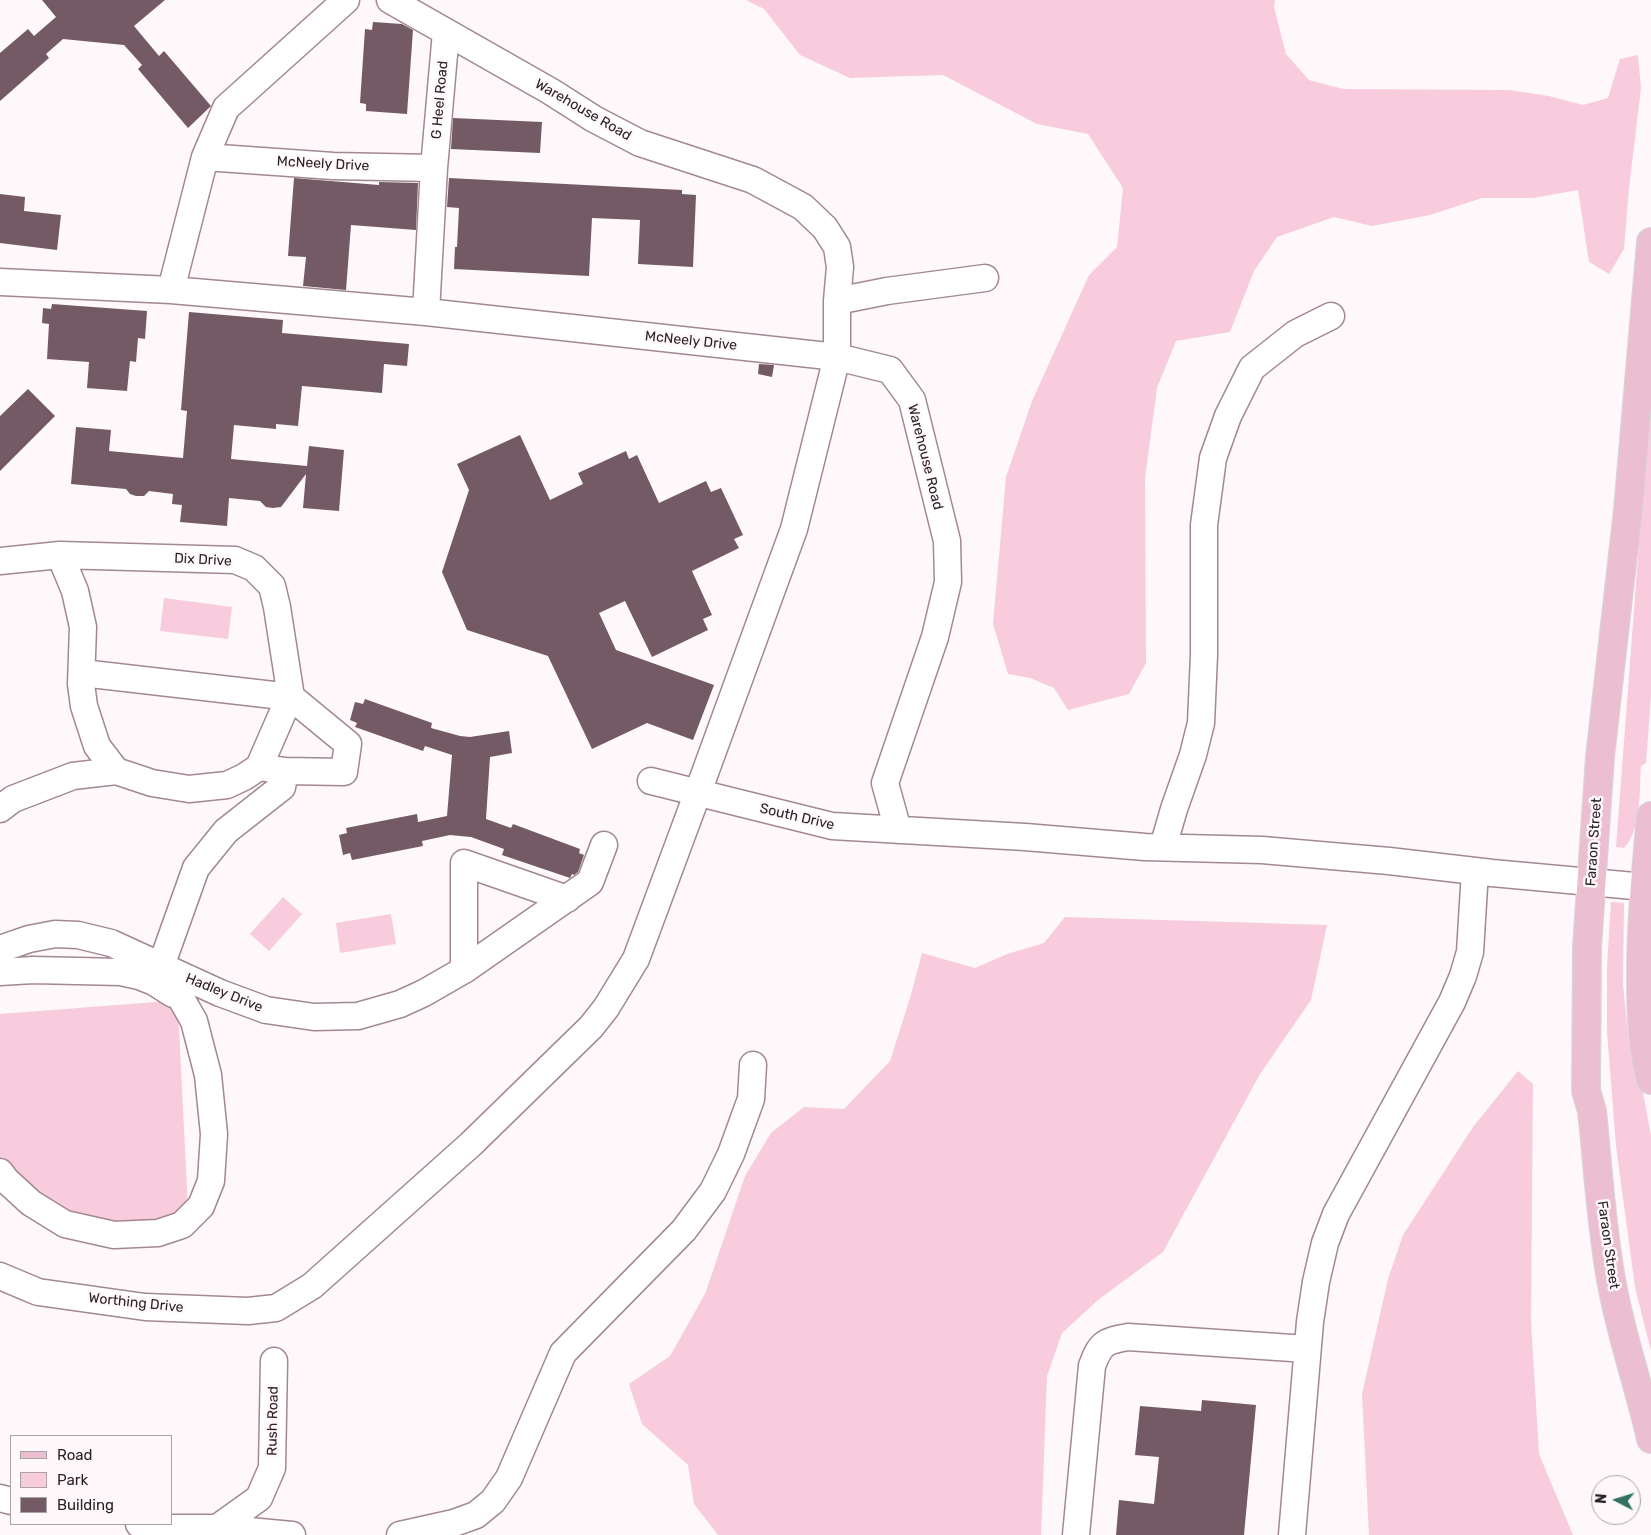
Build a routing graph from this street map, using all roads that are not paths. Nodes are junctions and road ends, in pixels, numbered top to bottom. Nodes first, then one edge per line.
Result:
1 (346, 0) edge
2 (390, 0) edge
3 (446, 32) junction
4 (206, 157) junction
5 (434, 168) junction
6 (1651, 242) edge
7 (984, 278) dead end
8 (0, 282) edge
9 (171, 290) junction
10 (837, 301) junction
11 (426, 312) junction
12 (1331, 316) dead end
13 (837, 357) junction
14 (60, 555) junction
15 (0, 561) edge
16 (82, 672) junction
17 (291, 697) junction
18 (259, 766) junction
19 (116, 771) junction
20 (285, 771) junction
21 (651, 781) dead end
22 (698, 792) junction
23 (0, 809) edge
24 (1651, 816) edge
25 (898, 830) junction
26 (604, 845) dead end
27 (1163, 848) junction
28 (1475, 871) junction
29 (1591, 882) junction
30 (1645, 887) junction
31 (567, 899) junction
32 (0, 949) edge
33 (169, 970) junction
34 (464, 970) junction
35 (0, 972) edge
36 (182, 1000) junction
37 (753, 1064) dead end
38 (1651, 1080) edge
39 (0, 1172) edge
40 (0, 1276) edge
41 (1308, 1349) junction
42 (274, 1361) dead end
43 (1651, 1438) edge
44 (146, 1525) edge
45 (217, 1528) junction
46 (292, 1535) edge
47 (400, 1535) edge
48 (1076, 1535) edge
49 (1292, 1535) edge

1 - 4 street
2 - 3 street, Warehouse Road
3 - 5 street, G Heel Road
3 - 10 street, Warehouse Road
4 - 5 street, McNeely Drive
4 - 9 street
5 - 11 street
6 - 29 main road, Faraon Street
7 - 10 street
8 - 9 street, McNeely Drive
9 - 11 street, McNeely Drive
10 - 13 street, Warehouse Road
11 - 13 street, McNeely Drive
12 - 27 street
13 - 22 street
13 - 25 street, Warehouse Road
14 - 15 street, Dix Drive
14 - 16 street
14 - 17 street, Dix Drive
16 - 17 street
16 - 19 street
17 - 18 street
17 - 20 street
18 - 19 street
18 - 20 street
19 - 23 street
20 - 33 street
21 - 22 street, South Drive
22 - 25 street, South Drive
22 - 40 street, Worthing Drive
24 - 30 main road
25 - 27 street, South Drive
26 - 31 street, Hadley Drive
27 - 28 street, South Drive
28 - 29 street, South Drive
28 - 41 street
29 - 30 street, South Drive
29 - 43 main road, Faraon Street
30 - 38 main road
31 - 34 street, Hadley Drive
31 - 34 street
32 - 33 street, Hadley Drive
33 - 34 street, Hadley Drive
33 - 36 street
35 - 36 street
36 - 39 street
37 - 47 street
41 - 48 street
41 - 49 street
42 - 45 street, Rush Road
44 - 45 street
45 - 46 street

